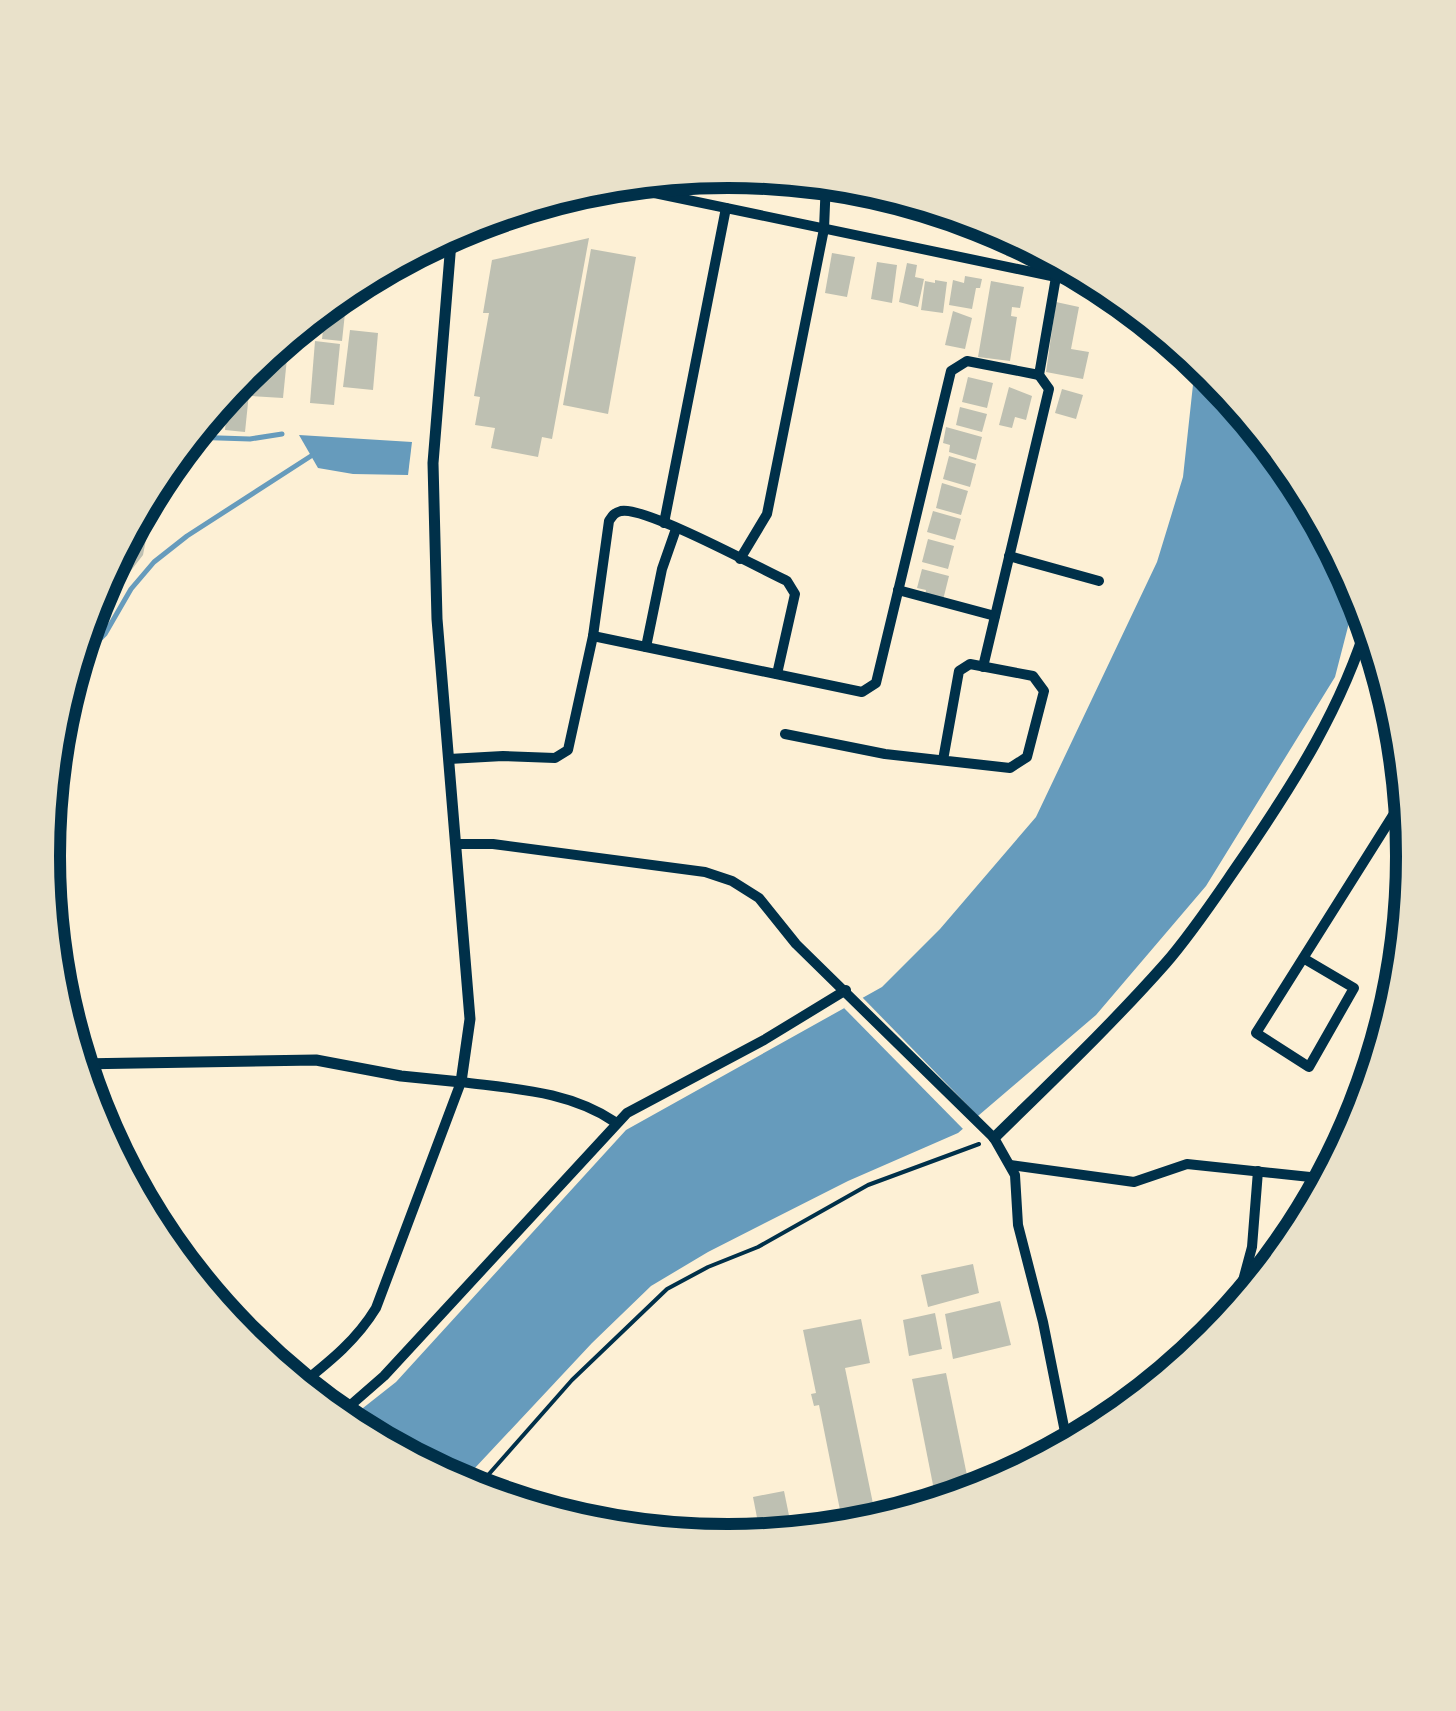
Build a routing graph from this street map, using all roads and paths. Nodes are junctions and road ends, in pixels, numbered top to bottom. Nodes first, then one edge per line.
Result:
1 (650, 192) edge
2 (825, 195) edge
3 (726, 208) junction
4 (824, 229) junction
5 (451, 248) edge
6 (1056, 277) junction
7 (1065, 279) edge
8 (1039, 375) junction
9 (664, 523) junction
10 (676, 528) junction
11 (1009, 556) junction
12 (740, 558) junction
13 (1100, 581) dead end
14 (898, 590) junction
15 (995, 616) junction
16 (593, 636) junction
17 (1362, 643) edge
18 (646, 647) junction
19 (983, 667) junction
20 (776, 674) junction
21 (786, 734) dead end
22 (448, 759) junction
23 (944, 760) junction
24 (1395, 812) edge
25 (456, 844) junction
26 (1303, 958) junction
27 (846, 990) junction
28 (93, 1064) edge
29 (461, 1082) junction
30 (616, 1122) junction
31 (994, 1138) junction
32 (1010, 1165) junction
33 (1258, 1171) junction
34 (1314, 1177) edge
35 (1243, 1280) edge
36 (311, 1377) edge
37 (350, 1406) edge
38 (1065, 1432) edge
39 (486, 1478) edge

1 - 3 street
2 - 4 street
3 - 4 street
3 - 9 street
4 - 6 street
4 - 12 street
5 - 22 street
6 - 7 street
6 - 8 street
8 - 11 street
8 - 14 street
9 - 10 street
9 - 16 street
10 - 12 street
10 - 18 street
11 - 13 street
11 - 15 street
12 - 20 street
14 - 15 street
14 - 20 street
15 - 19 street
16 - 18 street
16 - 22 street
17 - 31 street
18 - 20 street
19 - 23 street
19 - 23 street
21 - 23 street
22 - 25 street
24 - 26 street
25 - 27 street
25 - 29 street
26 - 26 street
27 - 30 street
27 - 31 street
28 - 29 street
29 - 30 street
29 - 36 street
30 - 37 street
31 - 32 street
31 - 39 path
32 - 33 street
32 - 38 street
33 - 34 street
33 - 35 street

